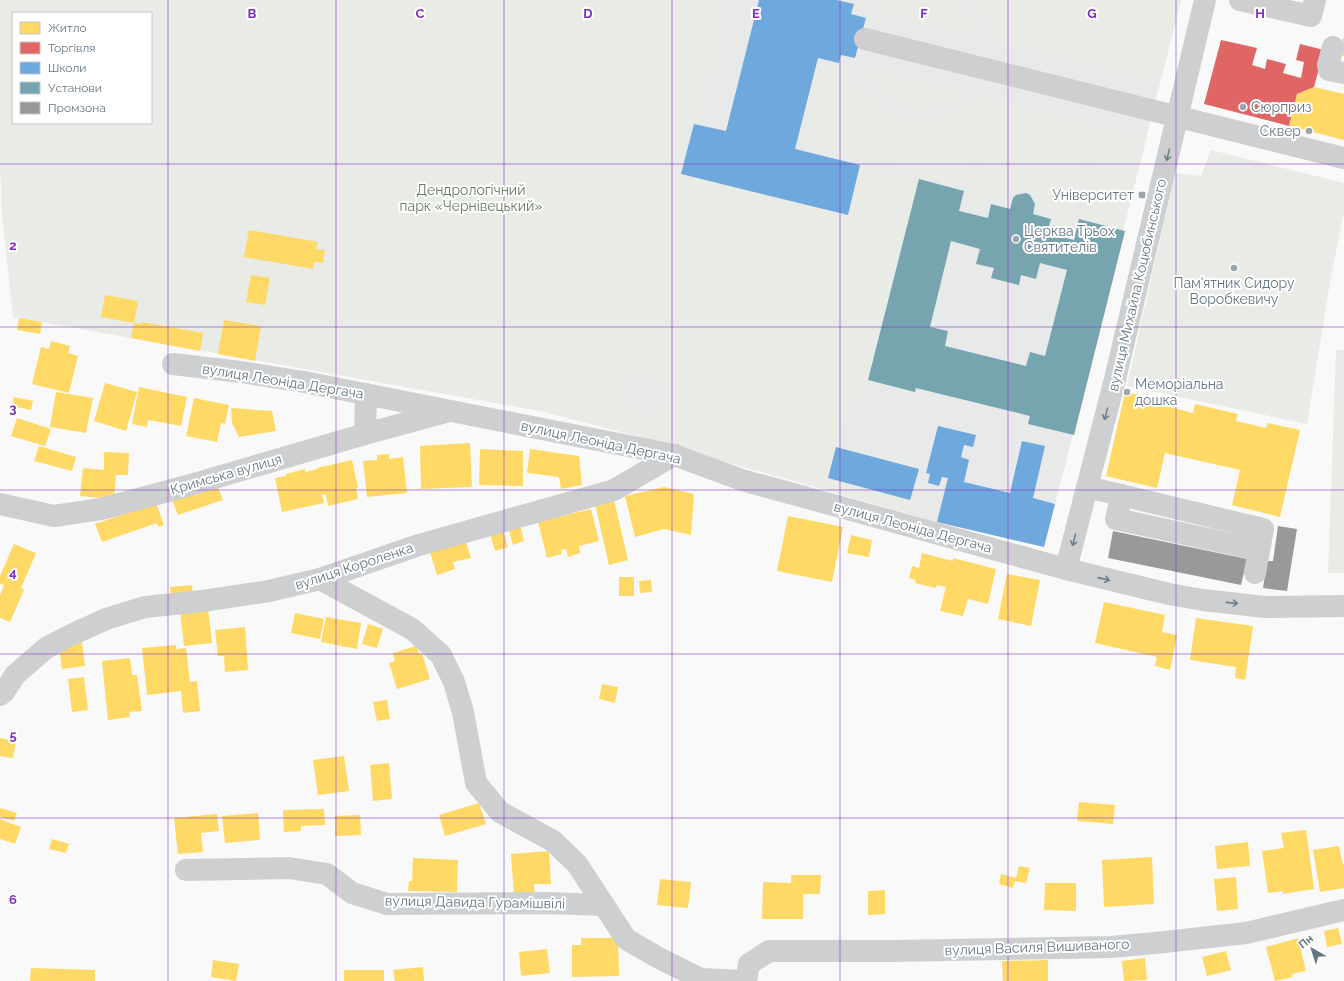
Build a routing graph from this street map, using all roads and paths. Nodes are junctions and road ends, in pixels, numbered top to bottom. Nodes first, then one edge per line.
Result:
1 (1205, 0) edge
2 (1240, 0) edge
3 (1315, 0) edge
4 (865, 39) dead end
5 (1333, 47) dead end
6 (1344, 73) edge
7 (1177, 117) junction
8 (1344, 158) edge
9 (174, 364) dead end
10 (366, 394) junction
11 (450, 411) junction
12 (365, 434) junction
13 (674, 455) junction
14 (1087, 487) junction
15 (0, 504) edge
16 (1066, 570) junction
17 (1255, 573) dead end
18 (320, 579) junction
19 (1344, 606) edge
20 (0, 695) edge
21 (186, 870) dead end
22 (604, 905) junction
23 (1344, 910) edge
24 (745, 981) edge

1 - 7 street, вулиця Михайла Коцюбинського
2 - 3 street
4 - 7 street
5 - 6 street
7 - 8 street
7 -> 14 street, вулиця Михайла Коцюбинського
9 - 10 street, вулиця Леоніда Дергача
10 - 11 street, вулиця Леоніда Дергача
10 - 12 street
11 - 12 street, Кримська вулиця
11 - 13 street, вулиця Леоніда Дергача
12 - 15 street, Кримська вулиця
13 - 16 street, вулиця Леоніда Дергача
13 - 18 street, вулиця Короленка
14 -> 16 street, вулиця Михайла Коцюбинського
14 - 17 street
16 -> 19 street, вулиця Леоніда Дергача
18 - 20 street, вулиця Короленка
18 - 22 street
21 - 22 street, вулиця Давида Гурамішвілі
22 - 24 street
23 - 24 street, вулиця Василя Вишиваного

